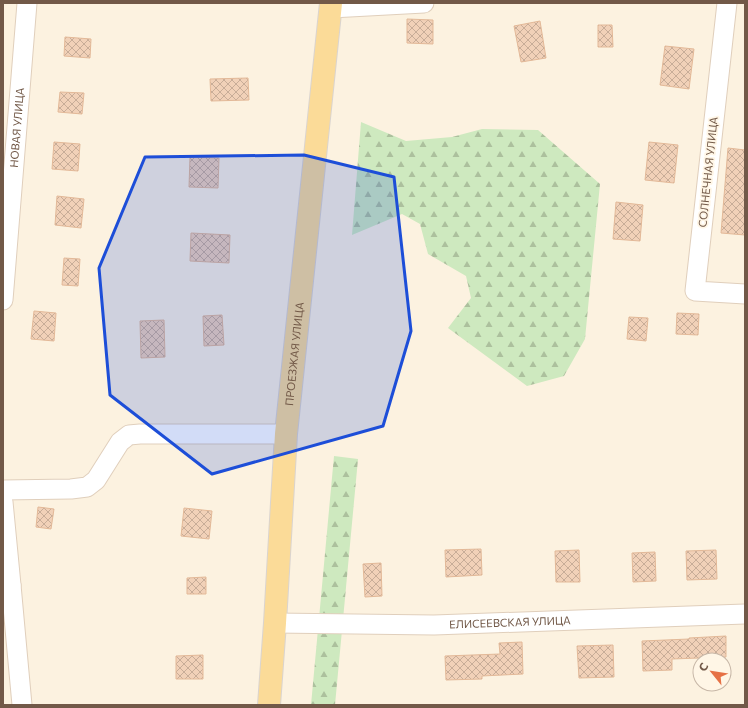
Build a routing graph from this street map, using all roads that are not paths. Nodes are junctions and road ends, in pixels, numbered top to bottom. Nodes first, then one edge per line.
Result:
1 (27, 3) edge
2 (424, 3) edge
3 (727, 3) edge
4 (331, 6) edge
5 (745, 294) edge
6 (3, 300) edge
7 (286, 434) junction
8 (3, 490) edge
9 (3, 502) edge
10 (11, 585) junction
11 (745, 614) edge
12 (3, 615) edge
13 (275, 623) junction
14 (22, 705) edge
15 (269, 705) edge

1 - 6 street, НОВАЯ УЛИЦА
2 - 4 street
3 - 5 street, СОЛНЕЧНАЯ УЛИЦА
4 - 7 main road, ПРОЕЗЖАЯ УЛИЦА
7 - 8 street
7 - 13 main road, ПРОЕЗЖАЯ УЛИЦА
9 - 10 street
10 - 12 street
10 - 14 street
11 - 13 street, ЕЛИСЕЕВСКАЯ УЛИЦА
13 - 15 main road, ПРОЕЗЖАЯ УЛИЦА

